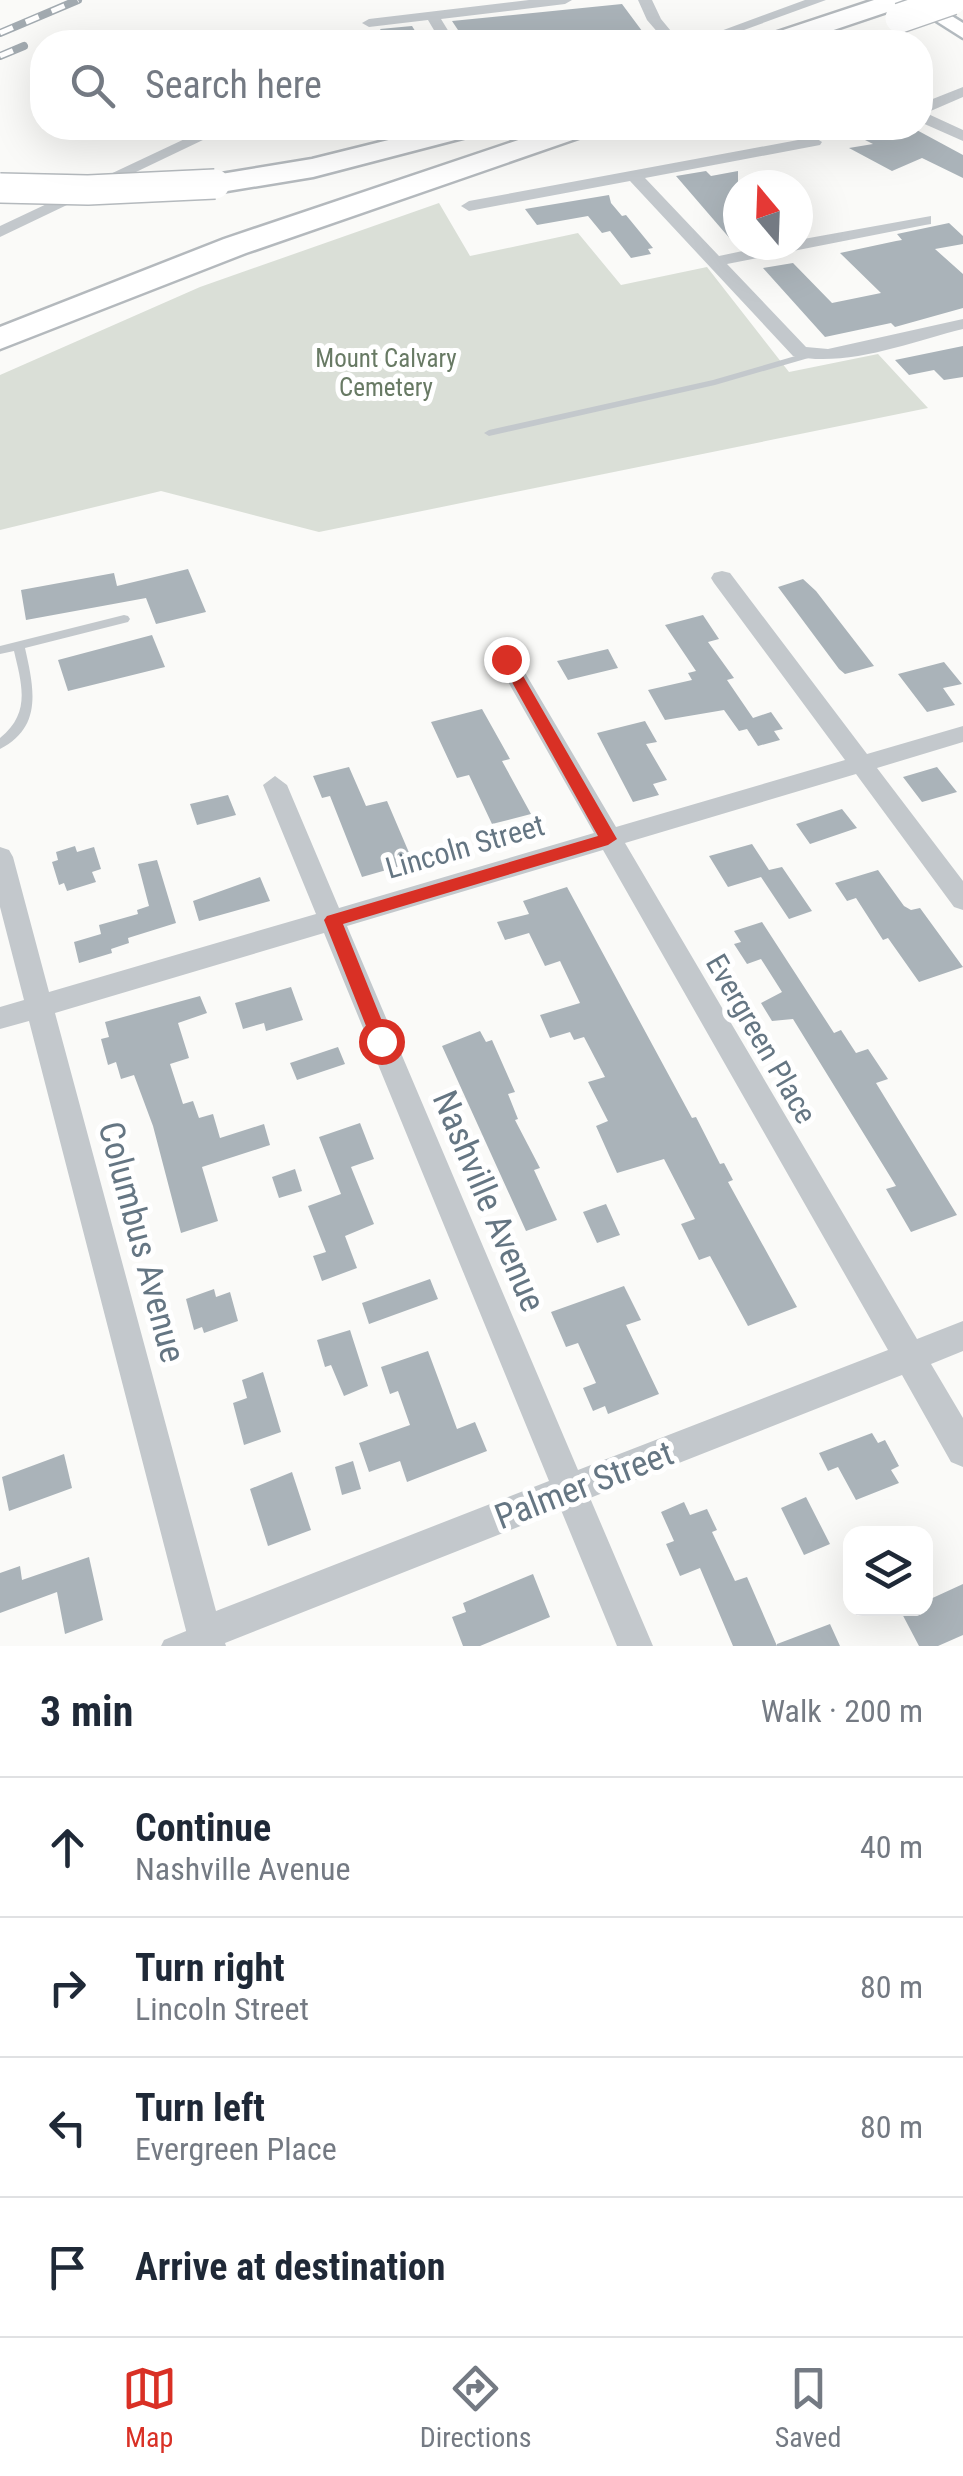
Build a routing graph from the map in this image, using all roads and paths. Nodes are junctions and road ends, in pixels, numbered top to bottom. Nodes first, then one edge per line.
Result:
1 (565, 0) edge
2 (645, 0) edge
3 (820, 0) edge
4 (952, 0) edge
5 (898, 6) edge
6 (432, 16) junction
7 (368, 23) dead end
8 (441, 30) edge
9 (663, 30) edge
10 (733, 30) edge
11 (815, 30) edge
12 (851, 30) edge
13 (963, 32) edge
14 (963, 92) edge
15 (933, 107) edge
16 (933, 120) edge
17 (963, 136) edge
18 (195, 140) edge
19 (422, 140) edge
20 (488, 140) edge
21 (545, 140) edge
22 (814, 142) dead end
23 (634, 176) junction
24 (0, 188) edge
25 (469, 206) dead end
26 (925, 220) dead end
27 (0, 232) edge
28 (813, 242) edge
29 (723, 260) edge
30 (713, 262) junction
31 (0, 315) edge
32 (963, 324) edge
33 (0, 339) edge
34 (810, 355) junction
35 (488, 433) dead end
36 (722, 578) dead end
37 (124, 619) dead end
38 (19, 646) junction
39 (0, 650) edge
40 (506, 659) dead end
41 (963, 734) edge
42 (0, 745) edge
43 (861, 764) junction
44 (274, 786) dead end
45 (608, 839) junction
46 (0, 858) edge
47 (963, 900) edge
48 (333, 920) junction
49 (42, 1006) junction
50 (0, 1018) edge
51 (963, 1336) edge
52 (908, 1358) junction
53 (963, 1450) edge
54 (571, 1490) junction
55 (206, 1639) edge
56 (170, 1646) edge
57 (635, 1646) edge

1 - 6 street
2 - 9 street
3 - 10 street
4 - 5 highway, bridge
5 - 11 highway
5 - 12 highway
5 - 13 street
6 - 7 street
6 - 8 street
14 - 15 street
16 - 17 street
18 - 27 street
19 - 24 highway, bridge
20 - 31 highway
21 - 33 highway
22 - 23 street
23 - 25 street
23 - 30 street
26 - 28 street
29 - 30 street
30 - 34 street
32 - 34 street
34 - 35 lane
36 - 43 street
37 - 38 lane
38 - 39 lane
38 - 42 lane
40 - 45 street, Evergreen Place
41 - 43 street, Lincoln Street
43 - 45 street, Lincoln Street
43 - 47 street
44 - 48 street, Nashville Avenue
45 - 48 street, Lincoln Street
45 - 52 street, Evergreen Place
46 - 49 street, Columbus Avenue
48 - 49 street, Lincoln Street
48 - 54 street, Nashville Avenue
49 - 50 street, Lincoln Street
49 - 55 street, Columbus Avenue
51 - 52 street, Palmer Street
52 - 53 street, Evergreen Place
52 - 54 street, Palmer Street
54 - 55 street, Palmer Street
54 - 57 street, Nashville Avenue
55 - 56 lane

